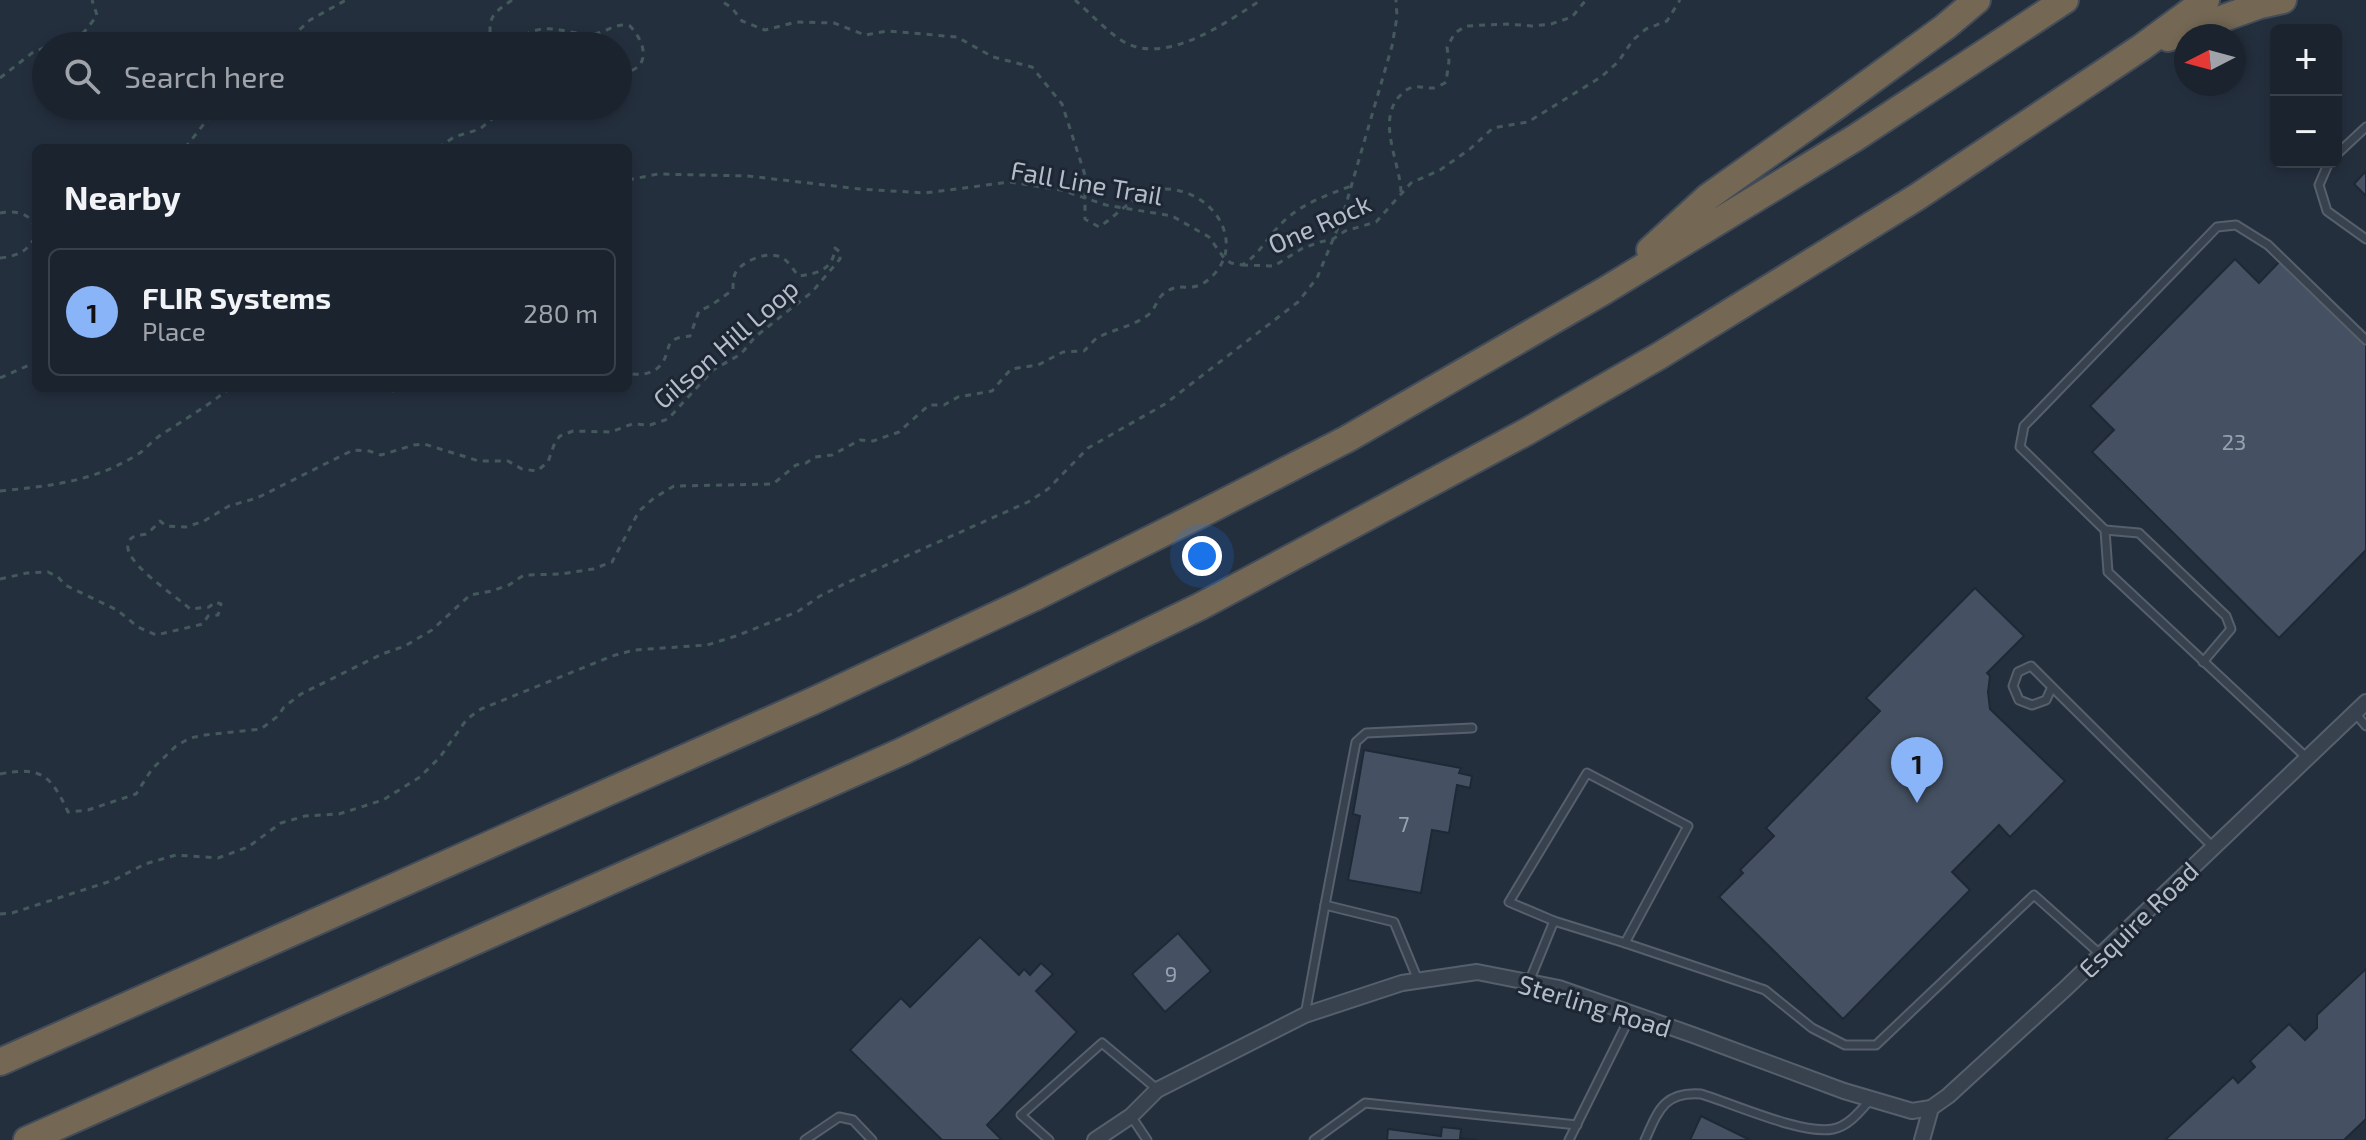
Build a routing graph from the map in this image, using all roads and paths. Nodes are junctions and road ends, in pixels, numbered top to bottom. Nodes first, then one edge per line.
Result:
1 (92, 0) edge
2 (346, 0) edge
3 (512, 0) edge
4 (720, 0) edge
5 (1075, 0) edge
6 (1261, 0) edge
7 (1396, 0) edge
8 (1586, 0) edge
9 (1680, 0) edge
10 (1977, 0) edge
11 (2065, 0) edge
12 (2206, 0) edge
13 (2283, 0) edge
14 (84, 32) edge
15 (297, 32) edge
16 (490, 32) edge
17 (533, 32) edge
18 (566, 32) edge
19 (599, 32) edge
20 (2142, 47) junction
21 (32, 53) edge
22 (632, 71) edge
23 (0, 78) edge
24 (207, 120) edge
25 (491, 120) edge
26 (2366, 127) edge
27 (188, 144) edge
28 (444, 144) edge
29 (2342, 149) edge
30 (2326, 168) edge
31 (632, 179) edge
32 (1351, 186) junction
33 (1401, 192) junction
34 (1085, 197) junction
35 (1124, 208) junction
36 (0, 213) edge
37 (32, 223) edge
38 (1333, 239) junction
39 (2366, 239) edge
40 (32, 244) edge
41 (0, 258) edge
42 (1224, 258) junction
43 (1242, 265) junction
44 (1604, 291) junction
45 (2366, 340) edge
46 (32, 364) edge
47 (632, 374) edge
48 (0, 378) edge
49 (225, 392) edge
50 (0, 491) edge
51 (2105, 530) junction
52 (0, 579) edge
53 (2203, 662) junction
54 (2052, 687) junction
55 (2366, 702) edge
56 (2355, 713) junction
57 (2366, 726) edge
58 (1472, 728) dead end
59 (2307, 758) junction
60 (0, 774) edge
61 (2213, 847) junction
62 (1325, 905) junction
63 (0, 914) edge
64 (1554, 921) junction
65 (1625, 943) junction
66 (2101, 955) junction
67 (1418, 980) junction
68 (1529, 982) junction
69 (1632, 1013) junction
70 (1305, 1015) junction
71 (0, 1062) edge
72 (1157, 1090) junction
73 (1871, 1099) junction
74 (1931, 1108) junction
75 (1131, 1116) junction
76 (1577, 1125) junction
77 (27, 1140) edge
78 (805, 1140) edge
79 (872, 1140) edge
80 (1049, 1140) edge
81 (1095, 1140) edge
82 (1147, 1140) edge
83 (1314, 1140) edge
84 (1569, 1140) edge
85 (1645, 1140) edge
86 (1922, 1140) edge

1 - 14 path
2 - 15 path
3 - 16 path
4 - 34 path
5 - 6 path
7 - 32 path
8 - 33 path, One Rock
9 - 33 path, One Rock
10 - 44 highway
11 - 44 highway
12 - 20 highway
13 - 20 highway
17 - 18 path
19 - 22 path
20 - 77 highway
21 - 23 path
24 - 27 path
25 - 28 path
26 - 29 lane
30 - 39 lane
31 - 34 path, Fall Line Trail
32 - 38 path
32 - 43 path
33 - 38 path, One Rock
34 - 35 path, Fall Line Trail
34 - 35 path
35 - 42 path, Fall Line Trail
35 - 42 path
36 - 37 path
38 - 43 path, One Rock
38 - 63 path
40 - 41 path
42 - 43 path, Fall Line Trail
42 - 60 path
44 - 71 highway
45 - 51 lane
46 - 48 path
47 - 52 path, Gilson Hill Loop
49 - 50 path
51 - 53 lane
51 - 53 lane
53 - 59 lane
54 - 54 lane
54 - 61 lane
55 - 56 street, Esquire Road
56 - 57 lane
56 - 59 street, Esquire Road
58 - 62 lane
59 - 61 street, Esquire Road
61 - 66 street, Esquire Road
62 - 67 lane
62 - 70 lane
64 - 65 lane
64 - 65 lane
64 - 68 lane
65 - 66 lane
66 - 74 street, Esquire Road
67 - 68 street, Sterling Road
67 - 70 street, Sterling Road
68 - 69 street, Sterling Road
69 - 73 street, Sterling Road
69 - 76 lane
70 - 72 street, Sterling Road
72 - 75 street, Sterling Road
72 - 80 lane
73 - 74 street, Sterling Road
73 - 85 lane
74 - 86 street
75 - 81 street, Sterling Road
75 - 82 lane
76 - 83 lane
76 - 84 lane
78 - 79 lane

